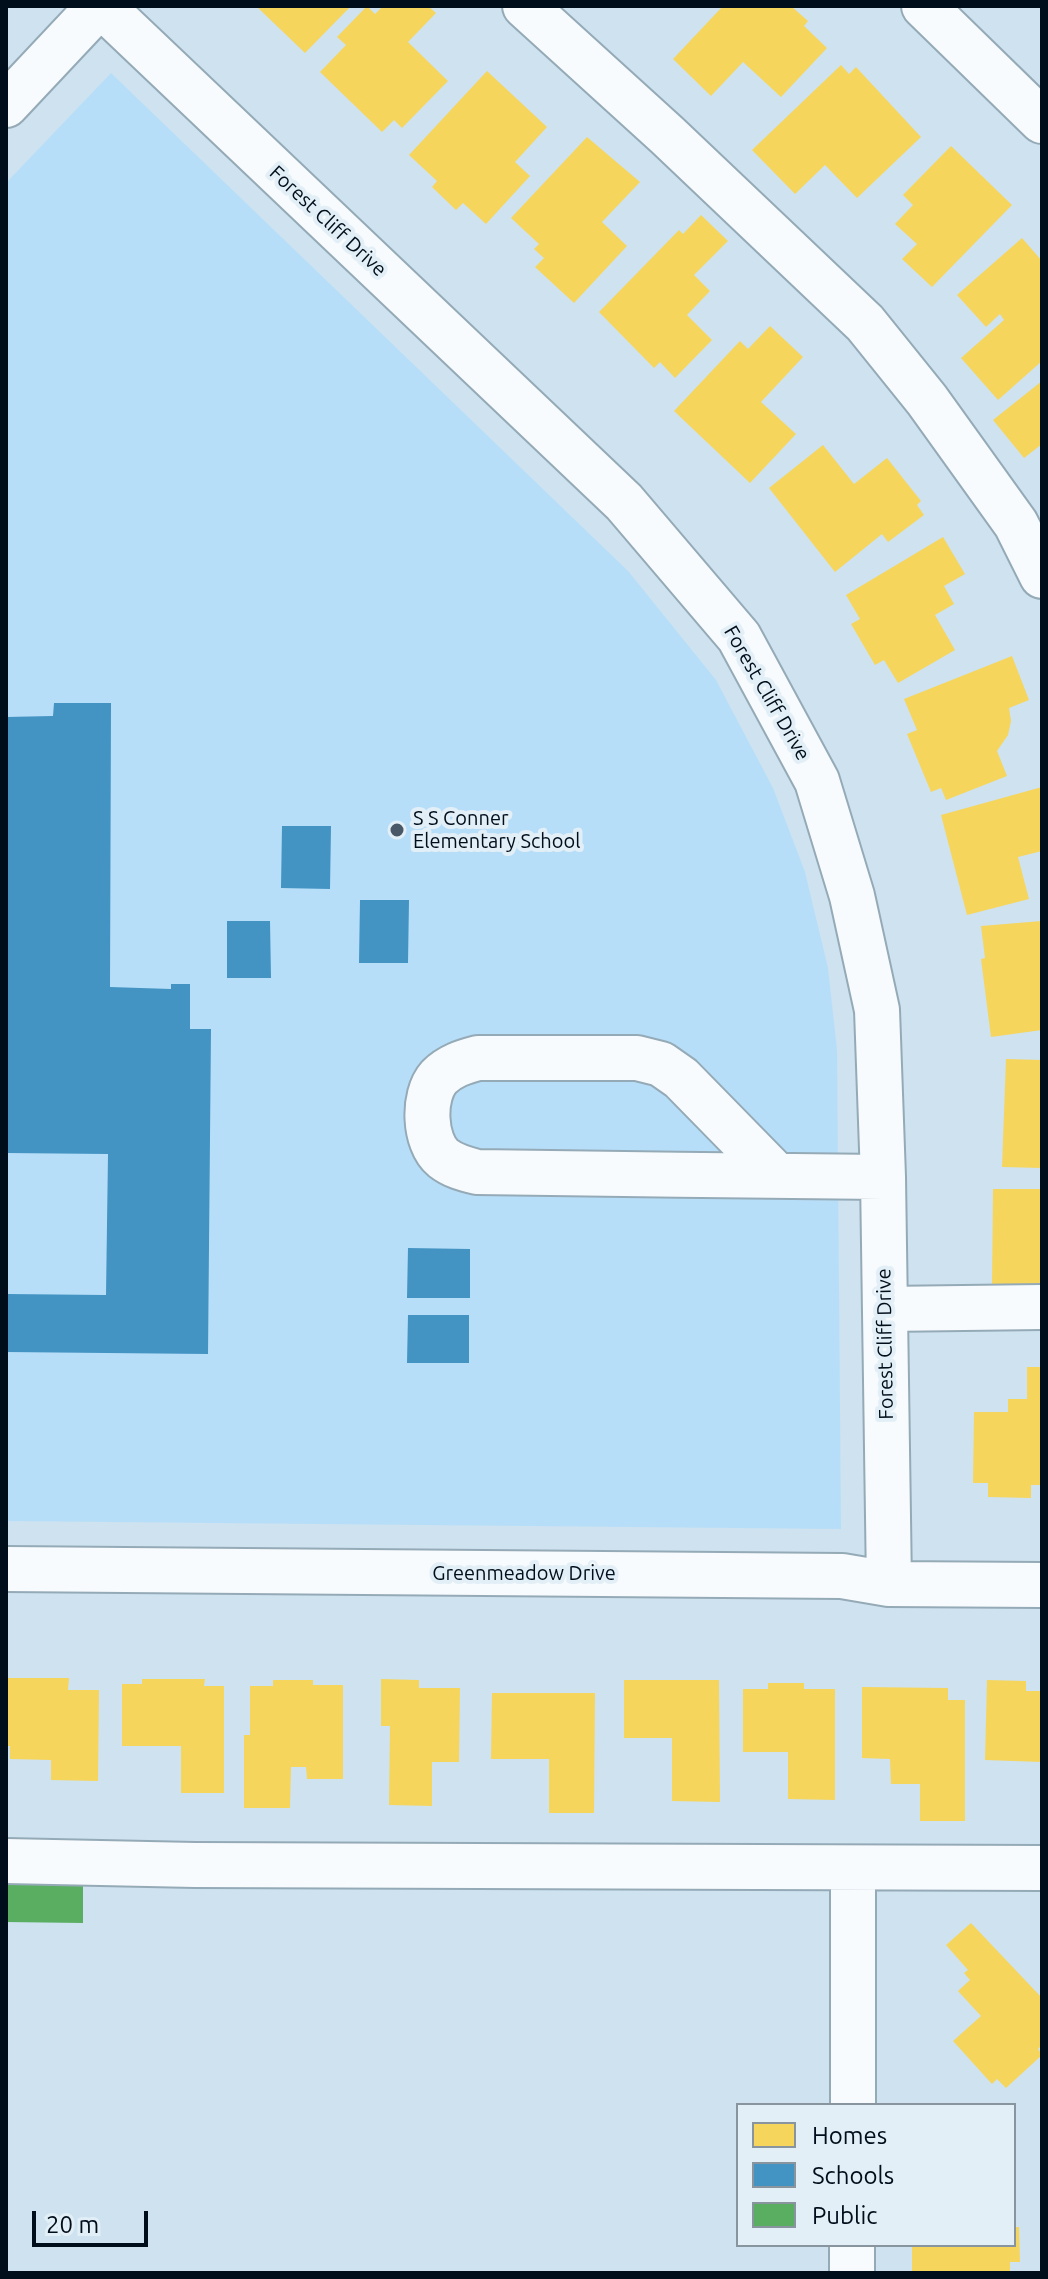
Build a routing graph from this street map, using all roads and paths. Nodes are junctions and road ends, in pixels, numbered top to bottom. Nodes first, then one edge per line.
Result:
1 (100, 6) edge
2 (525, 6) edge
3 (924, 6) edge
4 (6, 105) edge
5 (1042, 121) edge
6 (1042, 576) edge
7 (777, 1176) junction
8 (883, 1177) junction
9 (1042, 1307) edge
10 (885, 1309) junction
11 (6, 1569) edge
12 (889, 1584) junction
13 (1042, 1585) edge
14 (6, 1861) edge
15 (853, 1868) junction
16 (1042, 1868) edge
17 (853, 2103) edge
18 (852, 2247) edge
19 (852, 2273) edge

1 - 4 street
1 - 8 street, Forest Cliff Drive
2 - 6 street
3 - 5 street
7 - 7 street
7 - 8 street
8 - 10 street, Forest Cliff Drive
9 - 10 street
10 - 12 street, Forest Cliff Drive
11 - 12 street, Greenmeadow Drive
12 - 13 street, Greenmeadow Drive
14 - 15 street
15 - 16 street
15 - 17 street
18 - 19 street

